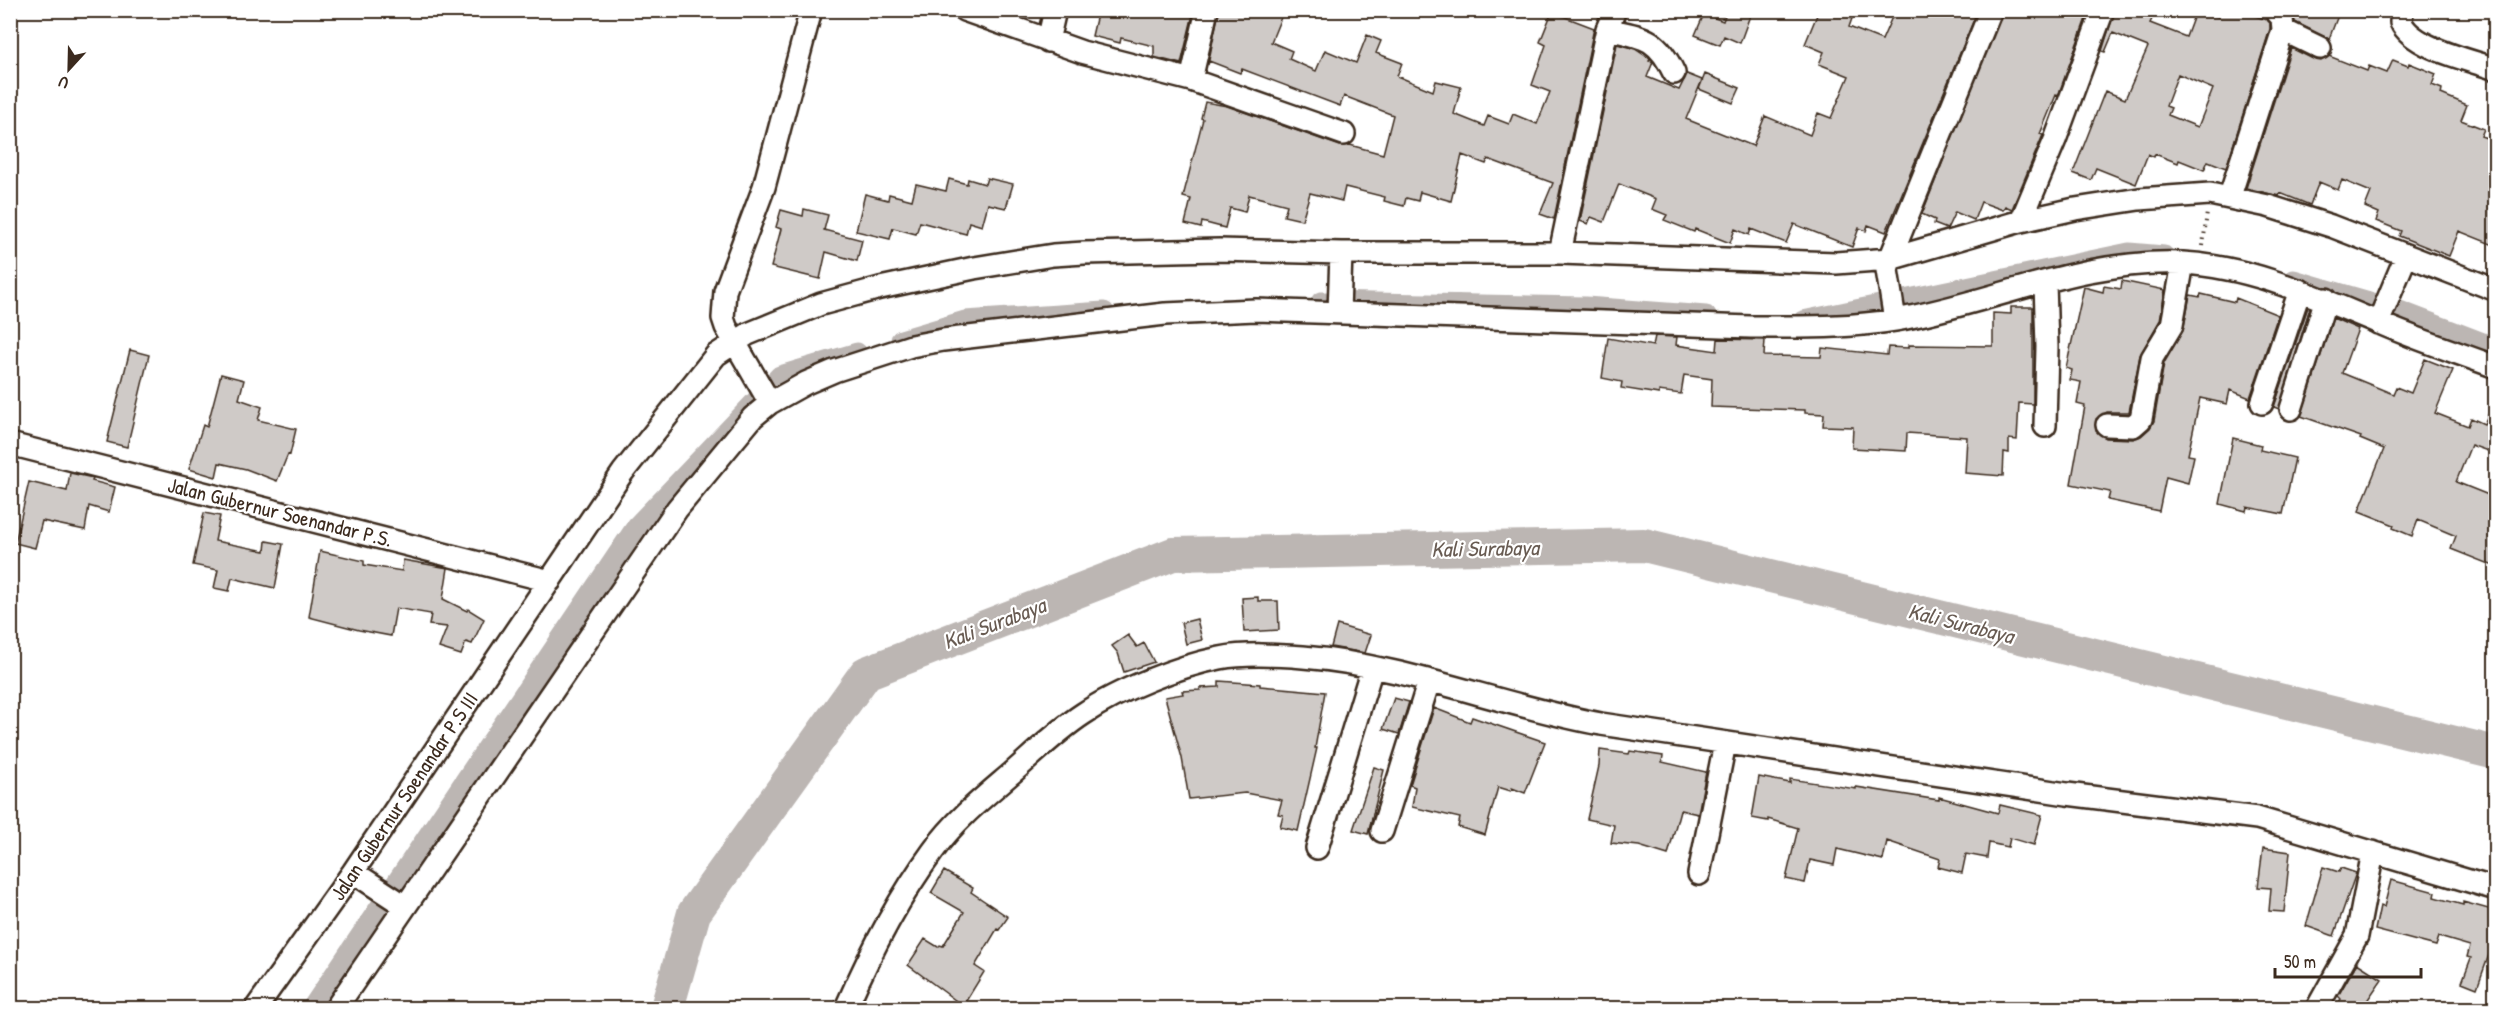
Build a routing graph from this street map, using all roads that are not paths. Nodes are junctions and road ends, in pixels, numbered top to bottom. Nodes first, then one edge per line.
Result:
1 (811, 10) edge
2 (964, 10) edge
3 (1055, 10) edge
4 (1207, 10) edge
5 (1991, 10) edge
6 (2103, 10) edge
7 (2275, 10) edge
8 (2402, 10) edge
9 (1611, 20) edge
10 (2283, 30) junction
11 (1048, 41) junction
12 (2320, 48) dead end
13 (2496, 69) edge
14 (1674, 73) dead end
15 (1191, 80) junction
16 (1344, 134) dead end
17 (2230, 196) junction
18 (2021, 221) junction
19 (1560, 253) junction
20 (1341, 257) junction
21 (2183, 263) junction
22 (1889, 265) junction
23 (2403, 265) junction
24 (2045, 283) junction
25 (2300, 290) junction
26 (2496, 290) edge
27 (2326, 299) junction
28 (1339, 309) junction
29 (1895, 316) junction
30 (2379, 319) junction
31 (740, 349) junction
32 (2496, 367) edge
33 (768, 400) junction
34 (2262, 403) dead end
35 (2291, 409) dead end
36 (2107, 425) dead end
37 (2044, 426) dead end
38 (10, 444) edge
39 (550, 581) junction
40 (1372, 668) junction
41 (1429, 681) junction
42 (1725, 743) junction
43 (1382, 831) dead end
44 (1317, 848) dead end
45 (2373, 852) junction
46 (1699, 874) dead end
47 (357, 875) junction
48 (2496, 890) edge
49 (402, 904) junction
50 (256, 1008) edge
51 (336, 1008) edge
52 (846, 1008) edge
53 (2318, 1008) edge

1 - 31 street
2 - 11 street
3 - 11 street
4 - 15 street
5 - 22 street
6 - 18 street
7 - 10 street
8 - 13 street
9 - 14 street
9 - 19 street
10 - 12 street
10 - 17 street
11 - 15 street
15 - 16 street
17 - 18 street, Jalan Gubernur Soenandar P.S III
17 - 23 street, Jalan Gubernur Soenandar P.S III
18 - 22 street, Jalan Gubernur Soenandar P.S III
19 - 20 street, Jalan Gubernur Soenandar P.S III
19 - 22 street, Jalan Gubernur Soenandar P.S III
20 - 28 street
20 - 31 street, Jalan Gubernur Soenandar P.S III
21 - 24 street
21 - 25 street
21 - 36 street
22 - 29 street
23 - 26 street, Jalan Gubernur Soenandar P.S III
23 - 30 street
24 - 29 street
24 - 37 street
25 - 27 street
25 - 34 street
27 - 30 street
27 - 35 street
28 - 29 street
28 - 33 street
30 - 32 street
31 - 33 street
31 - 39 street, Jalan Gubernur Soenandar P.S III
33 - 49 street
38 - 39 street, Jalan Gubernur Soenandar P.S.
39 - 47 street, Jalan Gubernur Soenandar P.S III
40 - 41 street
40 - 44 street
40 - 52 street
41 - 42 street
41 - 43 street
42 - 45 street
42 - 46 street
45 - 48 street
45 - 53 street
47 - 49 street
47 - 50 street, Jalan Gubernur Soenandar P.S III
49 - 51 street

